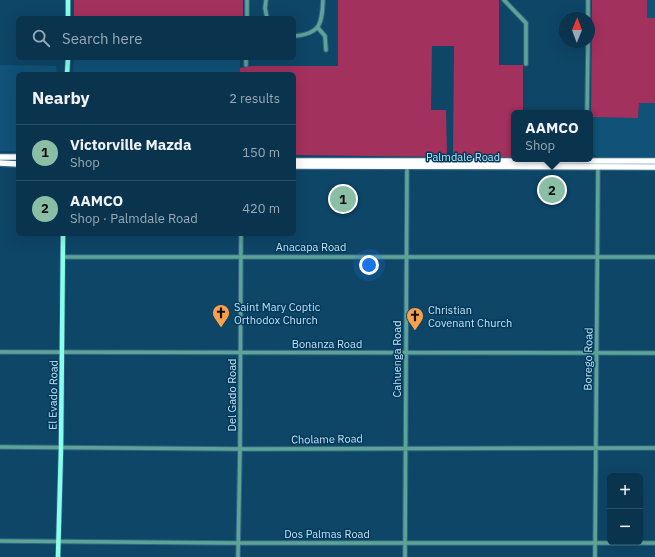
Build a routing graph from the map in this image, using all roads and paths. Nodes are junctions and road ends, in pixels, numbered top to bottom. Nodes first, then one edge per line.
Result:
1 (68, 0) edge
2 (247, 0) edge
3 (266, 0) edge
4 (323, 0) edge
5 (504, 0) edge
6 (588, 0) edge
7 (588, 12) edge
8 (68, 16) edge
9 (246, 16) edge
10 (267, 16) edge
11 (318, 28) junction
12 (296, 36) edge
13 (588, 48) edge
14 (326, 50) dead end
15 (68, 60) edge
16 (246, 60) edge
17 (526, 64) dead end
18 (246, 65) dead end
19 (67, 72) edge
20 (587, 110) edge
21 (16, 157) edge
22 (0, 158) edge
23 (296, 161) edge
24 (655, 161) edge
25 (0, 163) edge
26 (587, 163) edge
27 (16, 164) edge
28 (598, 164) junction
29 (407, 165) junction
30 (296, 166) edge
31 (655, 167) edge
32 (63, 236) edge
33 (241, 236) edge
34 (241, 256) junction
35 (598, 256) junction
36 (63, 257) junction
37 (407, 257) junction
38 (655, 257) edge
39 (0, 352) edge
40 (406, 352) junction
41 (62, 353) junction
42 (241, 353) junction
43 (597, 353) junction
44 (655, 353) edge
45 (0, 447) edge
46 (405, 447) junction
47 (61, 448) junction
48 (596, 448) junction
49 (655, 448) edge
50 (240, 449) junction
51 (0, 541) edge
52 (58, 542) junction
53 (238, 543) junction
54 (405, 543) junction
55 (596, 543) junction
56 (655, 543) edge
57 (58, 557) edge
58 (238, 557) edge
59 (405, 557) edge
60 (595, 557) edge

1 - 8 main road
2 - 9 street
3 - 10 street
4 - 11 street
5 - 17 street
6 - 7 street
11 - 12 street
11 - 14 street
13 - 20 street
15 - 19 main road
16 - 18 street
21 - 22 highway
23 - 29 highway, Palmdale Road
24 - 28 highway, Palmdale Road
25 - 27 highway
26 - 28 highway, Palmdale Road
26 - 29 highway, Palmdale Road
28 - 31 highway, Palmdale Road
28 - 35 street, Borego Road
29 - 30 highway, Palmdale Road
29 - 37 street, Cahuenga Road
32 - 36 main road, El Evado Road
33 - 34 street, Del Gado Road
34 - 36 street, Anacapa Road
34 - 37 street, Anacapa Road
34 - 42 street, Del Gado Road
35 - 37 street, Anacapa Road
35 - 38 street, Anacapa Road
35 - 43 street, Borego Road
36 - 41 main road, El Evado Road
37 - 40 street, Cahuenga Road
39 - 41 street, Bonanza Road
40 - 42 street, Bonanza Road
40 - 43 street, Bonanza Road
40 - 46 street, Cahuenga Road
41 - 42 street, Bonanza Road
41 - 47 main road, El Evado Road
42 - 50 street, Del Gado Road
43 - 44 street, Bonanza Road
43 - 48 street, Borego Road
45 - 47 street, Cholame Road
46 - 48 street, Cholame Road
46 - 50 street, Cholame Road
46 - 54 street, Cahuenga Road
47 - 50 street, Cholame Road
47 - 52 main road, El Evado Road
48 - 49 street, Cholame Road
48 - 55 street, Borego Road
50 - 53 street, Del Gado Road
51 - 52 street, Dos Palmas Road
52 - 53 street, Dos Palmas Road
52 - 57 main road, El Evado Road
53 - 54 street, Dos Palmas Road
53 - 58 street, Del Gado Road
54 - 55 street, Dos Palmas Road
54 - 59 street, Cahuenga Road
55 - 56 street, Dos Palmas Road
55 - 60 street, Borego Road

